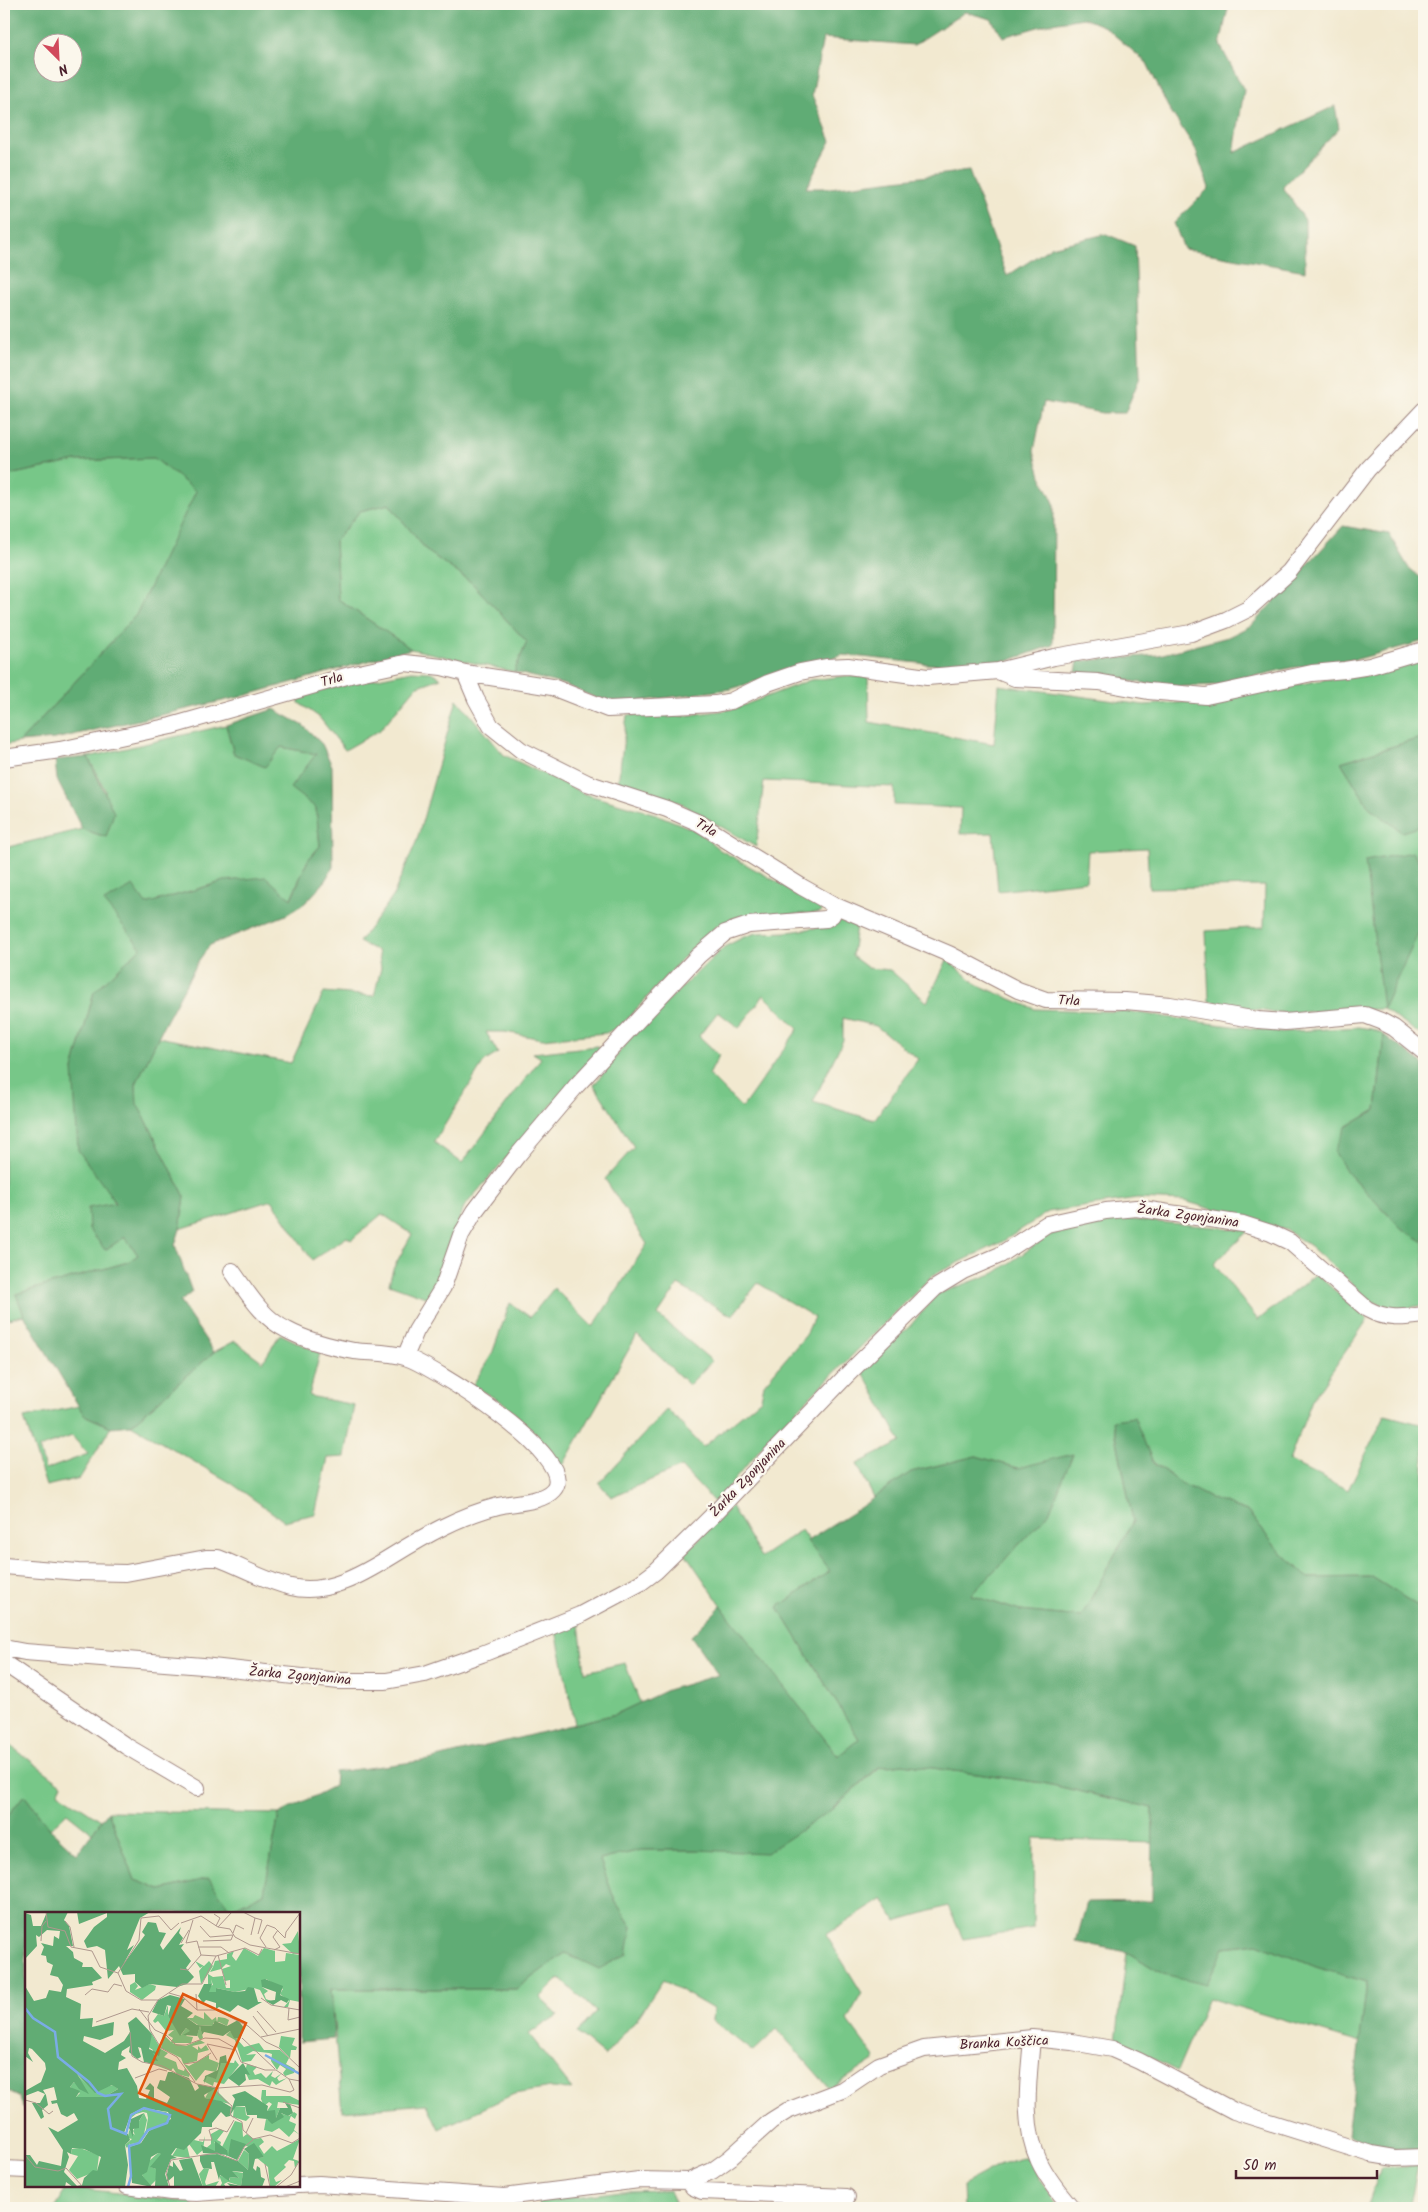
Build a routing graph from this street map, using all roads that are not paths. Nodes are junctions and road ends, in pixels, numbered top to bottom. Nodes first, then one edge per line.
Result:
1 (1424, 410) edge
2 (1424, 650) edge
3 (998, 671) junction
4 (465, 673) junction
5 (4, 758) edge
6 (836, 906) junction
7 (1424, 1052) edge
8 (232, 1270) dead end
9 (1424, 1315) edge
10 (405, 1357) junction
11 (4, 1566) edge
12 (4, 1648) edge
13 (4, 1663) edge
14 (197, 1788) dead end
15 (1032, 2038) junction
16 (1424, 2158) edge
17 (4, 2169) edge
18 (25, 2170) edge
19 (689, 2181) junction
20 (300, 2185) edge
21 (135, 2187) edge
22 (279, 2187) edge
23 (847, 2197) dead end
24 (1072, 2208) edge

1 - 3 street
2 - 3 street
3 - 4 street
4 - 5 street, Trla
4 - 6 street, Trla
6 - 7 street, Trla
6 - 10 street
8 - 10 street
9 - 12 street, Žarka Zgonjanina
10 - 11 street
13 - 14 street
15 - 16 street, Branka Koščica
15 - 19 street, Branka Koščica
15 - 24 street
17 - 18 street
19 - 20 street
19 - 23 street
21 - 22 street

